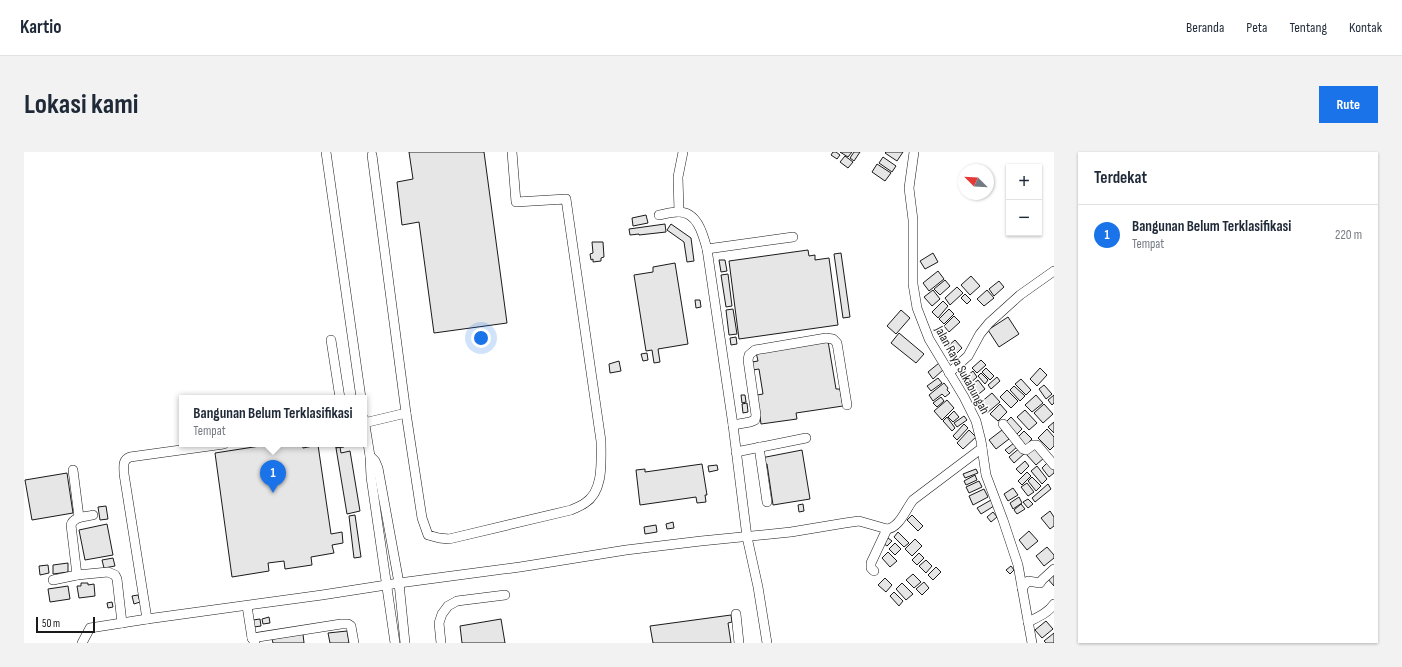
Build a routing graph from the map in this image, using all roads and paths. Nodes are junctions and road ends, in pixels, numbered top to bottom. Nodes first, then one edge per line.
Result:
1 (326, 152) edge
2 (512, 152) edge
3 (683, 152) edge
4 (914, 152) edge
5 (372, 155) dead end
6 (679, 212) junction
7 (658, 215) dead end
8 (793, 237) dead end
9 (707, 249) junction
10 (1054, 271) edge
11 (331, 340) dead end
12 (949, 373) junction
13 (340, 395) edge
14 (361, 395) edge
15 (847, 405) dead end
16 (406, 413) junction
17 (367, 422) edge
18 (1003, 424) dead end
19 (733, 425) junction
20 (806, 438) dead end
21 (367, 440) edge
22 (204, 447) edge
23 (759, 447) junction
24 (982, 448) junction
25 (736, 452) junction
26 (370, 456) junction
27 (1054, 466) edge
28 (73, 470) dead end
29 (767, 502) dead end
30 (93, 515) dead end
31 (79, 517) junction
32 (887, 529) junction
33 (747, 537) junction
34 (1054, 569) edge
35 (874, 571) dead end
36 (77, 575) junction
37 (53, 580) dead end
38 (399, 583) junction
39 (386, 585) junction
40 (1022, 588) junction
41 (505, 595) dead end
42 (1054, 604) edge
43 (247, 606) junction
44 (736, 614) dead end
45 (147, 619) junction
46 (1028, 622) junction
47 (122, 623) junction
48 (254, 641) edge
49 (82, 643) edge
50 (354, 643) edge
51 (395, 643) edge
52 (405, 643) edge
53 (442, 643) edge
54 (739, 643) edge
55 (767, 643) edge
56 (1032, 643) edge

1 - 14 street
2 - 16 street
3 - 6 street
4 - 12 street, Jalan Raya Sukabungah
5 - 16 street
6 - 7 street
6 - 9 street
8 - 9 street
9 - 19 street
10 - 12 street
11 - 13 street
12 - 24 street, Jalan Raya Sukabungah
15 - 19 street
16 - 17 street
18 - 27 street
19 - 25 street
20 - 23 street
21 - 26 street
22 - 45 street
23 - 25 street
23 - 29 street
24 - 32 street
24 - 40 street, Jalan Raya Sukabungah
25 - 33 street
26 - 38 street
26 - 39 street
28 - 31 street
30 - 31 street
31 - 36 street
32 - 33 street
32 - 35 street
33 - 38 street
33 - 55 street
34 - 40 street
36 - 37 street
36 - 47 street
38 - 39 street
38 - 52 street
39 - 43 street
39 - 51 street
40 - 46 street, Jalan Raya Sukabungah
41 - 53 street
42 - 46 street
43 - 45 street
43 - 48 street
44 - 54 street
45 - 47 street
46 - 56 street, Jalan Raya Sukabungah
47 - 49 street
48 - 50 street

